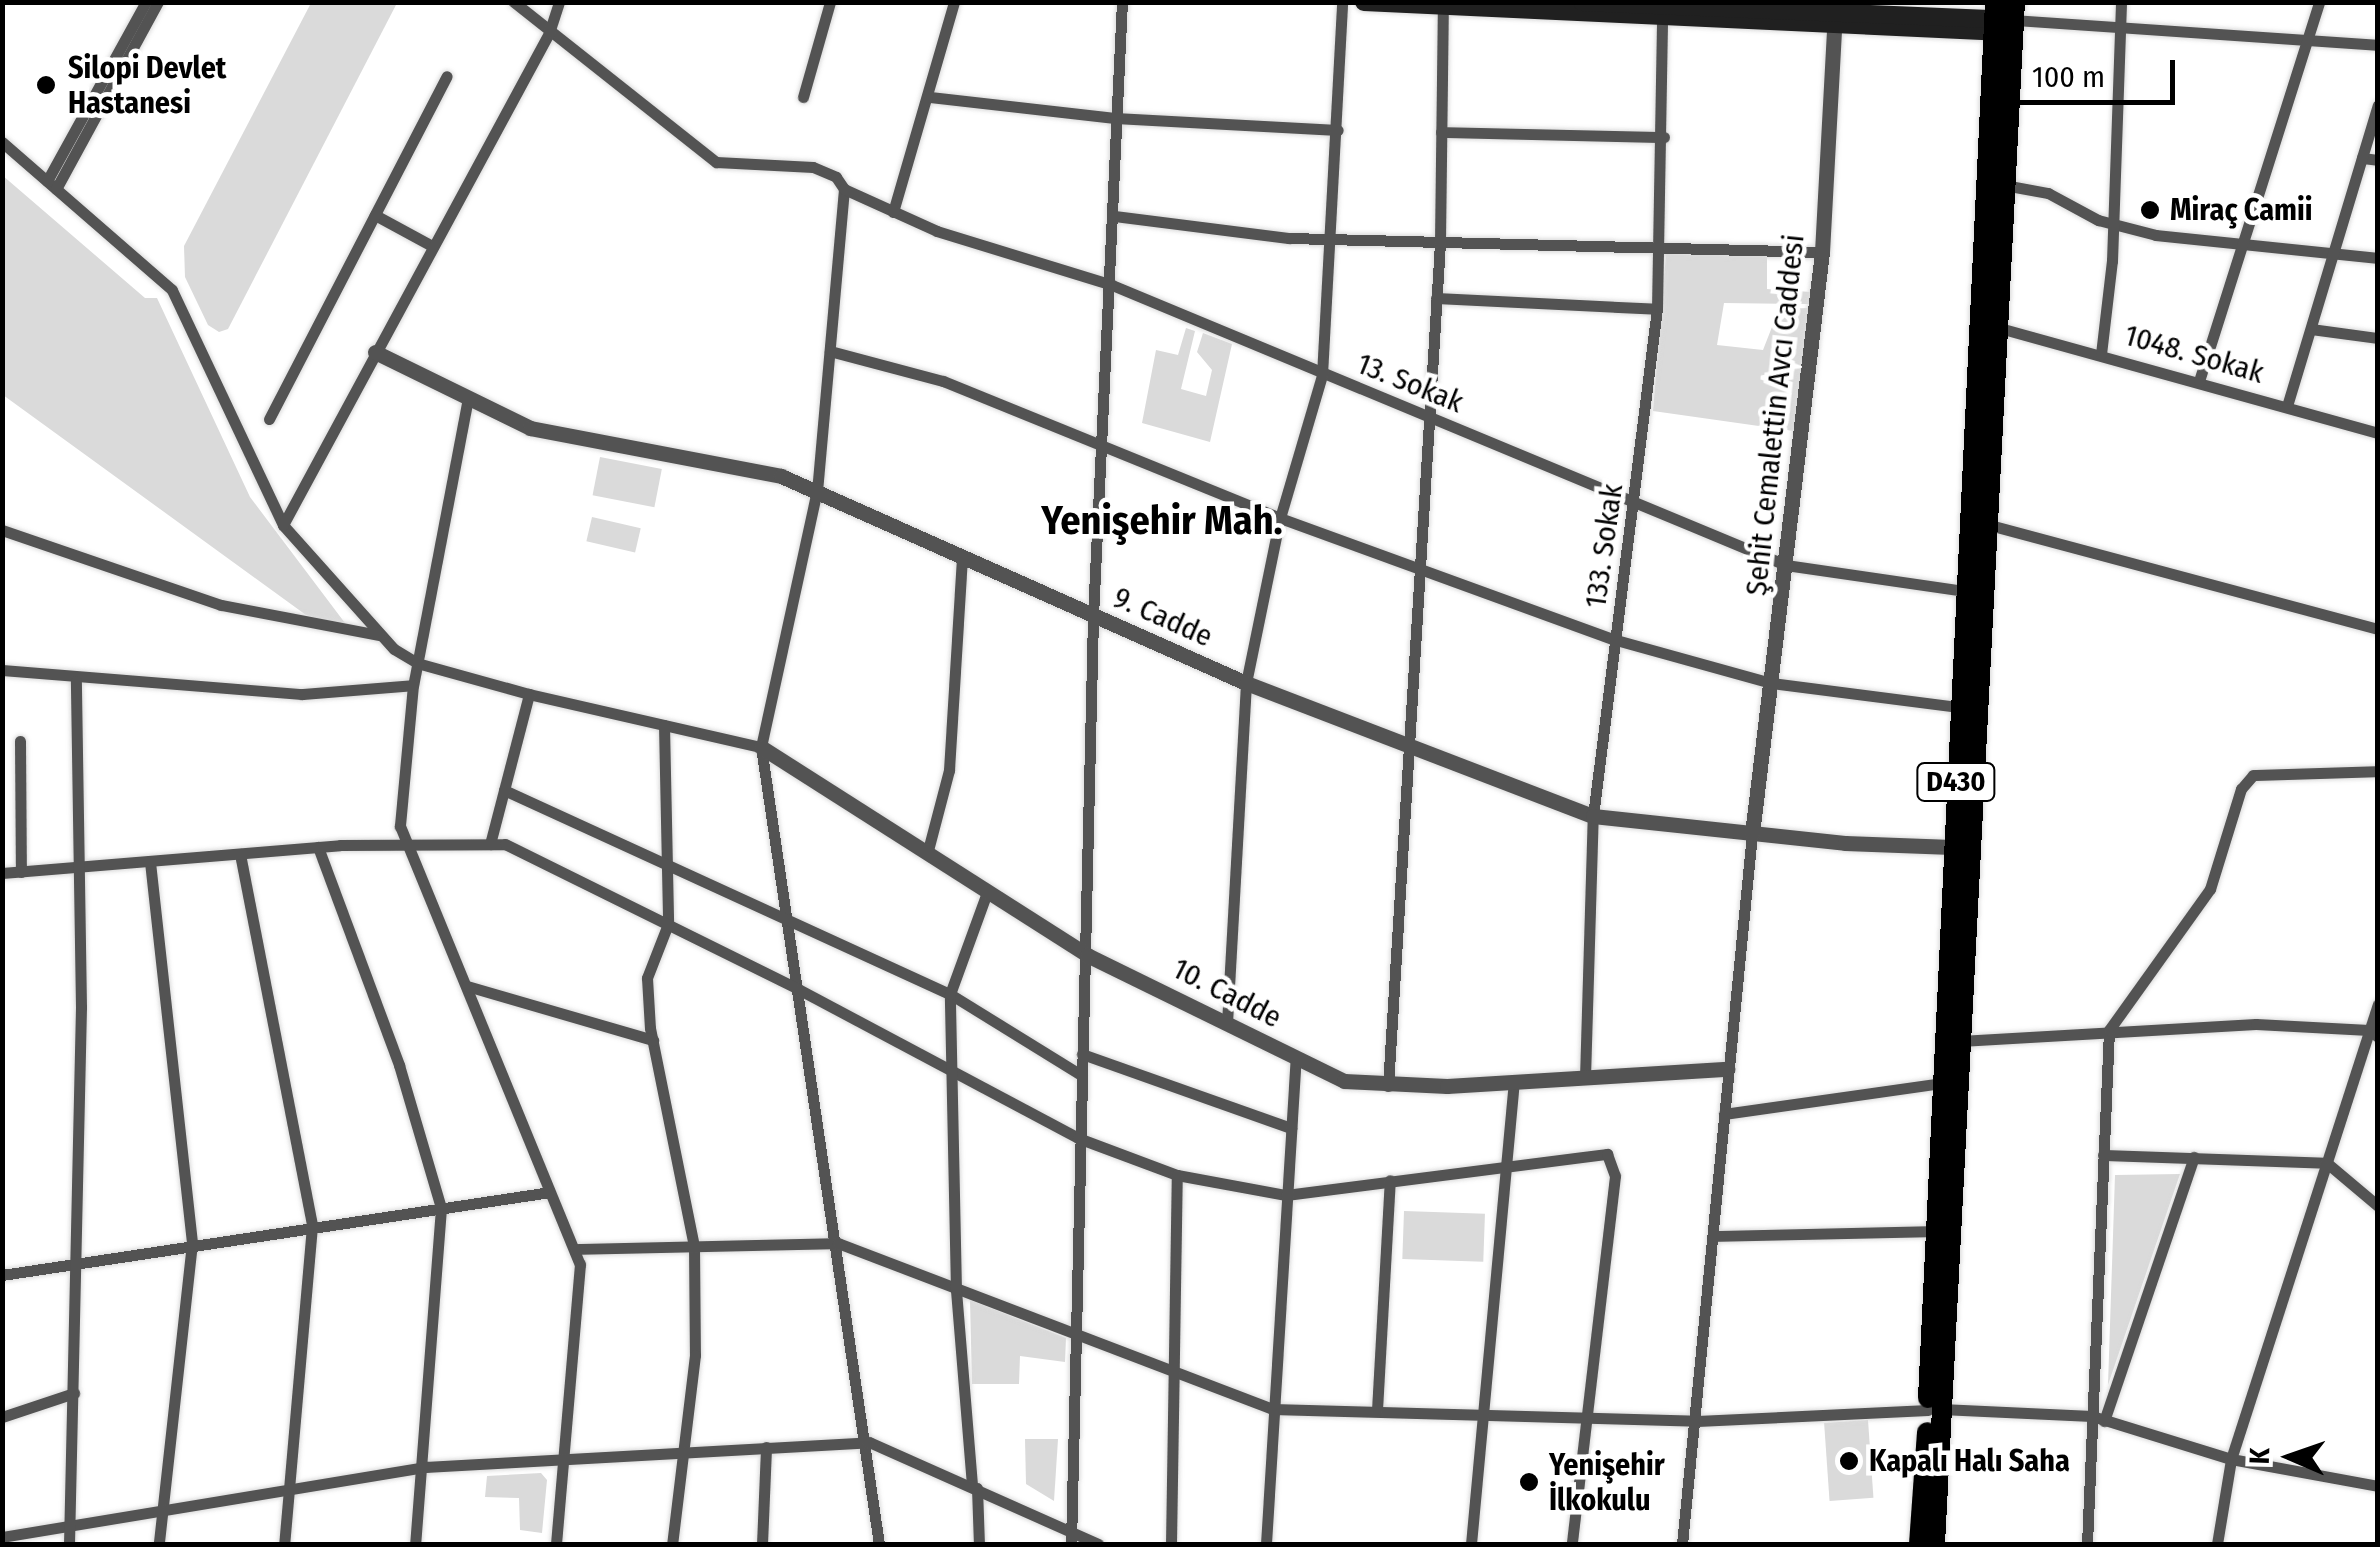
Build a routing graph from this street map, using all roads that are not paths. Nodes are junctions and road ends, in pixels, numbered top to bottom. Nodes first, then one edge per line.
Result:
1 (146, 2) edge
2 (158, 2) edge
3 (514, 2) edge
4 (559, 2) edge
5 (830, 2) edge
6 (954, 2) edge
7 (1122, 2) edge
8 (1342, 2) edge
9 (1364, 2) edge
10 (1582, 2) edge
11 (2121, 2) edge
12 (2319, 2) edge
13 (1621, 4) edge
14 (1443, 7) junction
15 (1839, 15) edge
16 (2004, 18) edge
17 (1662, 20) junction
18 (2120, 30) junction
19 (549, 32) junction
20 (2308, 42) junction
21 (2378, 45) edge
22 (447, 76) dead end
23 (803, 96) dead end
24 (930, 97) junction
25 (2378, 105) edge
26 (1115, 118) junction
27 (1338, 130) junction
28 (1441, 132) junction
29 (1664, 136) junction
30 (2, 142) edge
31 (2362, 158) junction
32 (2378, 160) edge
33 (52, 185) junction
34 (2004, 185) junction
35 (844, 189) junction
36 (893, 212) junction
37 (375, 215) junction
38 (1114, 216) junction
39 (2109, 222) junction
40 (1331, 238) junction
41 (1440, 242) junction
42 (1661, 244) junction
43 (432, 246) junction
44 (2246, 247) junction
45 (1822, 252) junction
46 (2334, 254) junction
47 (2378, 258) edge
48 (1112, 285) junction
49 (1436, 298) junction
50 (1657, 309) junction
51 (1996, 327) junction
52 (2311, 329) junction
53 (2378, 338) edge
54 (830, 351) junction
55 (375, 352) junction
56 (2101, 354) junction
57 (1322, 375) junction
58 (2199, 381) junction
59 (468, 398) junction
60 (2286, 406) junction
61 (1426, 416) junction
62 (268, 418) dead end
63 (2378, 433) edge
64 (1106, 450) junction
65 (817, 490) junction
66 (1636, 505) junction
67 (1280, 518) junction
68 (1986, 524) junction
69 (283, 526) junction
70 (2, 530) edge
71 (962, 555) junction
72 (1786, 566) junction
73 (1422, 572) junction
74 (1965, 591) junction
75 (1093, 616) junction
76 (2378, 629) edge
77 (378, 635) junction
78 (1616, 640) junction
79 (417, 663) junction
80 (2, 670) edge
81 (76, 681) junction
82 (1246, 683) junction
83 (1771, 683) junction
84 (413, 685) junction
85 (529, 694) junction
86 (1959, 707) junction
87 (664, 725) junction
88 (20, 741) dead end
89 (761, 747) junction
90 (1409, 747) junction
91 (2378, 771) edge
92 (504, 790) junction
93 (1593, 816) junction
94 (1752, 834) junction
95 (404, 844) junction
96 (490, 844) junction
97 (318, 847) junction
98 (1952, 847) junction
99 (240, 854) junction
100 (927, 854) junction
101 (150, 862) junction
102 (667, 862) junction
103 (77, 868) junction
104 (21, 872) junction
105 (2, 873) edge
106 (986, 895) junction
107 (787, 917) junction
108 (668, 924) junction
109 (1087, 956) junction
110 (467, 986) junction
111 (798, 988) junction
112 (950, 994) junction
113 (2378, 1004) edge
114 (1228, 1024) junction
115 (2109, 1030) junction
116 (2373, 1034) edge
117 (653, 1040) junction
118 (1959, 1041) junction
119 (1082, 1054) junction
120 (1296, 1059) junction
121 (1728, 1070) junction
122 (955, 1071) junction
123 (1081, 1075) junction
124 (1585, 1078) junction
125 (1514, 1083) junction
126 (1941, 1083) junction
127 (1388, 1086) junction
128 (1724, 1114) junction
129 (1291, 1128) junction
130 (1078, 1138) junction
131 (2103, 1155) junction
132 (2194, 1158) junction
133 (1508, 1163) junction
134 (2327, 1163) junction
135 (1177, 1175) junction
136 (1390, 1180) junction
137 (550, 1192) junction
138 (1286, 1196) junction
139 (2378, 1206) edge
140 (441, 1208) junction
141 (312, 1226) junction
142 (1933, 1231) junction
143 (1714, 1236) junction
144 (192, 1243) junction
145 (838, 1243) junction
146 (694, 1246) junction
147 (576, 1249) junction
148 (77, 1259) junction
149 (2, 1275) edge
150 (956, 1290) junction
151 (1076, 1334) junction
152 (1173, 1374) junction
153 (74, 1393) junction
154 (1935, 1409) junction
155 (1272, 1410) junction
156 (1377, 1410) junction
157 (1484, 1410) junction
158 (1587, 1416) junction
159 (2, 1417) edge
160 (2098, 1418) junction
161 (1697, 1421) junction
162 (869, 1442) junction
163 (766, 1448) junction
164 (687, 1456) junction
165 (2231, 1459) junction
166 (565, 1462) junction
167 (426, 1468) junction
168 (2378, 1486) edge
169 (974, 1487) junction
170 (290, 1490) junction
171 (163, 1511) junction
172 (69, 1526) junction
173 (2, 1537) edge
174 (1071, 1538) edge
175 (69, 1544) edge
176 (159, 1544) edge
177 (284, 1544) edge
178 (415, 1544) edge
179 (556, 1544) edge
180 (672, 1544) edge
181 (762, 1544) edge
182 (879, 1544) edge
183 (979, 1544) edge
184 (1098, 1544) edge
185 (1171, 1544) edge
186 (1266, 1544) edge
187 (1471, 1544) edge
188 (1572, 1544) edge
189 (1682, 1544) edge
190 (1919, 1544) edge
191 (1935, 1544) edge
192 (2086, 1544) edge
193 (2217, 1544) edge

1 - 33 street
2 - 33 street
3 - 19 street, 13. Sokak
4 - 19 street
5 - 23 street
6 - 24 street
7 - 26 street
8 - 27 street
9 - 14 main road
10 - 13 main road
11 - 18 street
12 - 20 street
13 - 15 main road
14 - 17 main road
14 - 28 street
15 - 16 main road
15 - 17 main road
15 - 45 street, Şehit Cemalettin Avcı Caddesi
16 - 18 street
16 - 34 highway, D430
16 - 74 highway, D430
17 - 29 street, 133. Sokak
18 - 20 street
18 - 39 street
19 - 35 street, 13. Sokak
19 - 43 street
20 - 21 street
20 - 44 street
22 - 37 street
24 - 26 street
24 - 36 street
25 - 31 street
26 - 27 street
26 - 38 street
27 - 40 street
28 - 29 street
28 - 41 street
29 - 42 street, 133. Sokak
30 - 33 street
31 - 32 street
31 - 46 street
33 - 69 street
34 - 39 street
34 - 51 highway, D430
35 - 36 street, 13. Sokak
35 - 54 street
36 - 48 street, 13. Sokak
37 - 43 street
37 - 62 street
38 - 40 street
38 - 48 street
39 - 44 street
39 - 56 street
40 - 41 street
40 - 57 street
41 - 42 street
41 - 49 street
42 - 45 street
42 - 50 street, 133. Sokak
43 - 55 street
44 - 46 street
44 - 58 street
45 - 72 street, Şehit Cemalettin Avcı Caddesi
46 - 47 street
46 - 52 street
48 - 57 street, 13. Sokak
48 - 64 street
49 - 50 street
49 - 61 street
50 - 66 street, 133. Sokak
51 - 56 street, 1048. Sokak
51 - 68 highway, D430
52 - 53 street
52 - 60 street
54 - 64 street
54 - 65 street
55 - 59 street, 9. Cadde
55 - 69 street
56 - 58 street, 1048. Sokak
57 - 61 street, 13. Sokak
57 - 67 street
58 - 60 street, 1048. Sokak
59 - 65 street, 9. Cadde
59 - 79 street
60 - 63 street, 1048. Sokak
61 - 66 street, 13. Sokak
61 - 73 street
64 - 67 street
64 - 75 street
65 - 71 street, 9. Cadde
65 - 89 street
66 - 72 street, 13. Sokak
66 - 78 street, 133. Sokak
67 - 73 street
67 - 82 street
68 - 76 street
68 - 118 highway, D430
69 - 77 street
70 - 77 street
71 - 75 street, 9. Cadde
71 - 100 street
72 - 74 street, 13. Sokak
72 - 83 street, Şehit Cemalettin Avcı Caddesi
73 - 78 street
73 - 90 street
74 - 86 highway, D430
75 - 82 street, 9. Cadde
75 - 109 street
77 - 79 street
78 - 83 street
78 - 93 street, 133. Sokak
79 - 84 street
79 - 85 street
80 - 81 street
81 - 84 street
81 - 103 street
82 - 90 street, 9. Cadde
82 - 114 street
83 - 86 street
83 - 94 street, Şehit Cemalettin Avcı Caddesi
84 - 95 street
85 - 87 street
85 - 92 street
86 - 98 highway, D430
87 - 89 street
87 - 102 street
88 - 104 street
89 - 100 street, 10. Cadde
89 - 107 street
90 - 93 street, 9. Cadde
90 - 127 street
91 - 115 street
92 - 96 street
92 - 102 street
93 - 94 street, 9. Cadde
93 - 124 street, 133. Sokak
94 - 98 street, 9. Cadde
94 - 121 street
95 - 96 street
95 - 97 street
95 - 110 street
96 - 108 street
97 - 99 street
97 - 140 street
98 - 126 highway, D430
99 - 101 street
99 - 141 street
100 - 106 street, 10. Cadde
101 - 103 street
101 - 144 street
102 - 107 street
102 - 108 street
103 - 104 street
103 - 148 street
104 - 105 street
106 - 109 street, 10. Cadde
106 - 112 street
107 - 111 street
107 - 112 street
108 - 111 street
108 - 117 street
109 - 114 street, 10. Cadde
109 - 119 street
110 - 117 street
110 - 137 street
111 - 122 street
111 - 145 street
112 - 122 street
112 - 123 street
113 - 116 street
114 - 120 street, 10. Cadde
115 - 116 street
115 - 118 street
115 - 131 street
116 - 134 street
117 - 146 street
118 - 154 highway, D430
119 - 123 street
119 - 129 street
120 - 127 street, 10. Cadde
120 - 129 street
121 - 124 street, 10. Cadde
121 - 128 street
122 - 130 street
122 - 150 street
123 - 130 street
124 - 125 street, 10. Cadde
125 - 127 street, 10. Cadde
125 - 133 street
126 - 128 street
126 - 142 highway, D430
128 - 143 street
129 - 138 street
130 - 135 street
130 - 151 street
131 - 132 street
131 - 160 street
132 - 134 street
132 - 160 street
133 - 136 street
133 - 157 street
133 - 158 street
134 - 139 street
134 - 165 street
135 - 138 street
135 - 152 street
136 - 138 street
136 - 156 street
137 - 140 street
137 - 147 street
138 - 155 street
140 - 141 street
140 - 167 street
141 - 144 street
141 - 170 street
142 - 143 street
142 - 154 highway, D430
143 - 161 street
144 - 148 street
144 - 171 street
145 - 146 street
145 - 150 street
145 - 162 street
146 - 147 street
146 - 164 street
147 - 166 street
148 - 149 street
148 - 153 street
150 - 151 street
150 - 169 street
151 - 152 street
151 - 174 street
152 - 155 street
152 - 185 street
153 - 159 street
153 - 172 street
154 - 160 street
154 - 161 street
154 - 190 highway, D430
154 - 191 highway, D430
155 - 156 street
155 - 186 street
156 - 157 street
157 - 158 street
157 - 187 street
158 - 161 street
158 - 188 street
160 - 165 street
160 - 192 street
161 - 189 street
162 - 163 street
162 - 169 street
162 - 182 street
163 - 164 street
163 - 181 street
164 - 166 street
164 - 180 street
165 - 168 street
165 - 193 street
166 - 167 street
166 - 179 street
167 - 170 street
167 - 178 street
169 - 174 street
169 - 183 street
170 - 171 street
170 - 177 street
171 - 172 street
171 - 176 street
172 - 173 street
172 - 175 street
174 - 184 street

